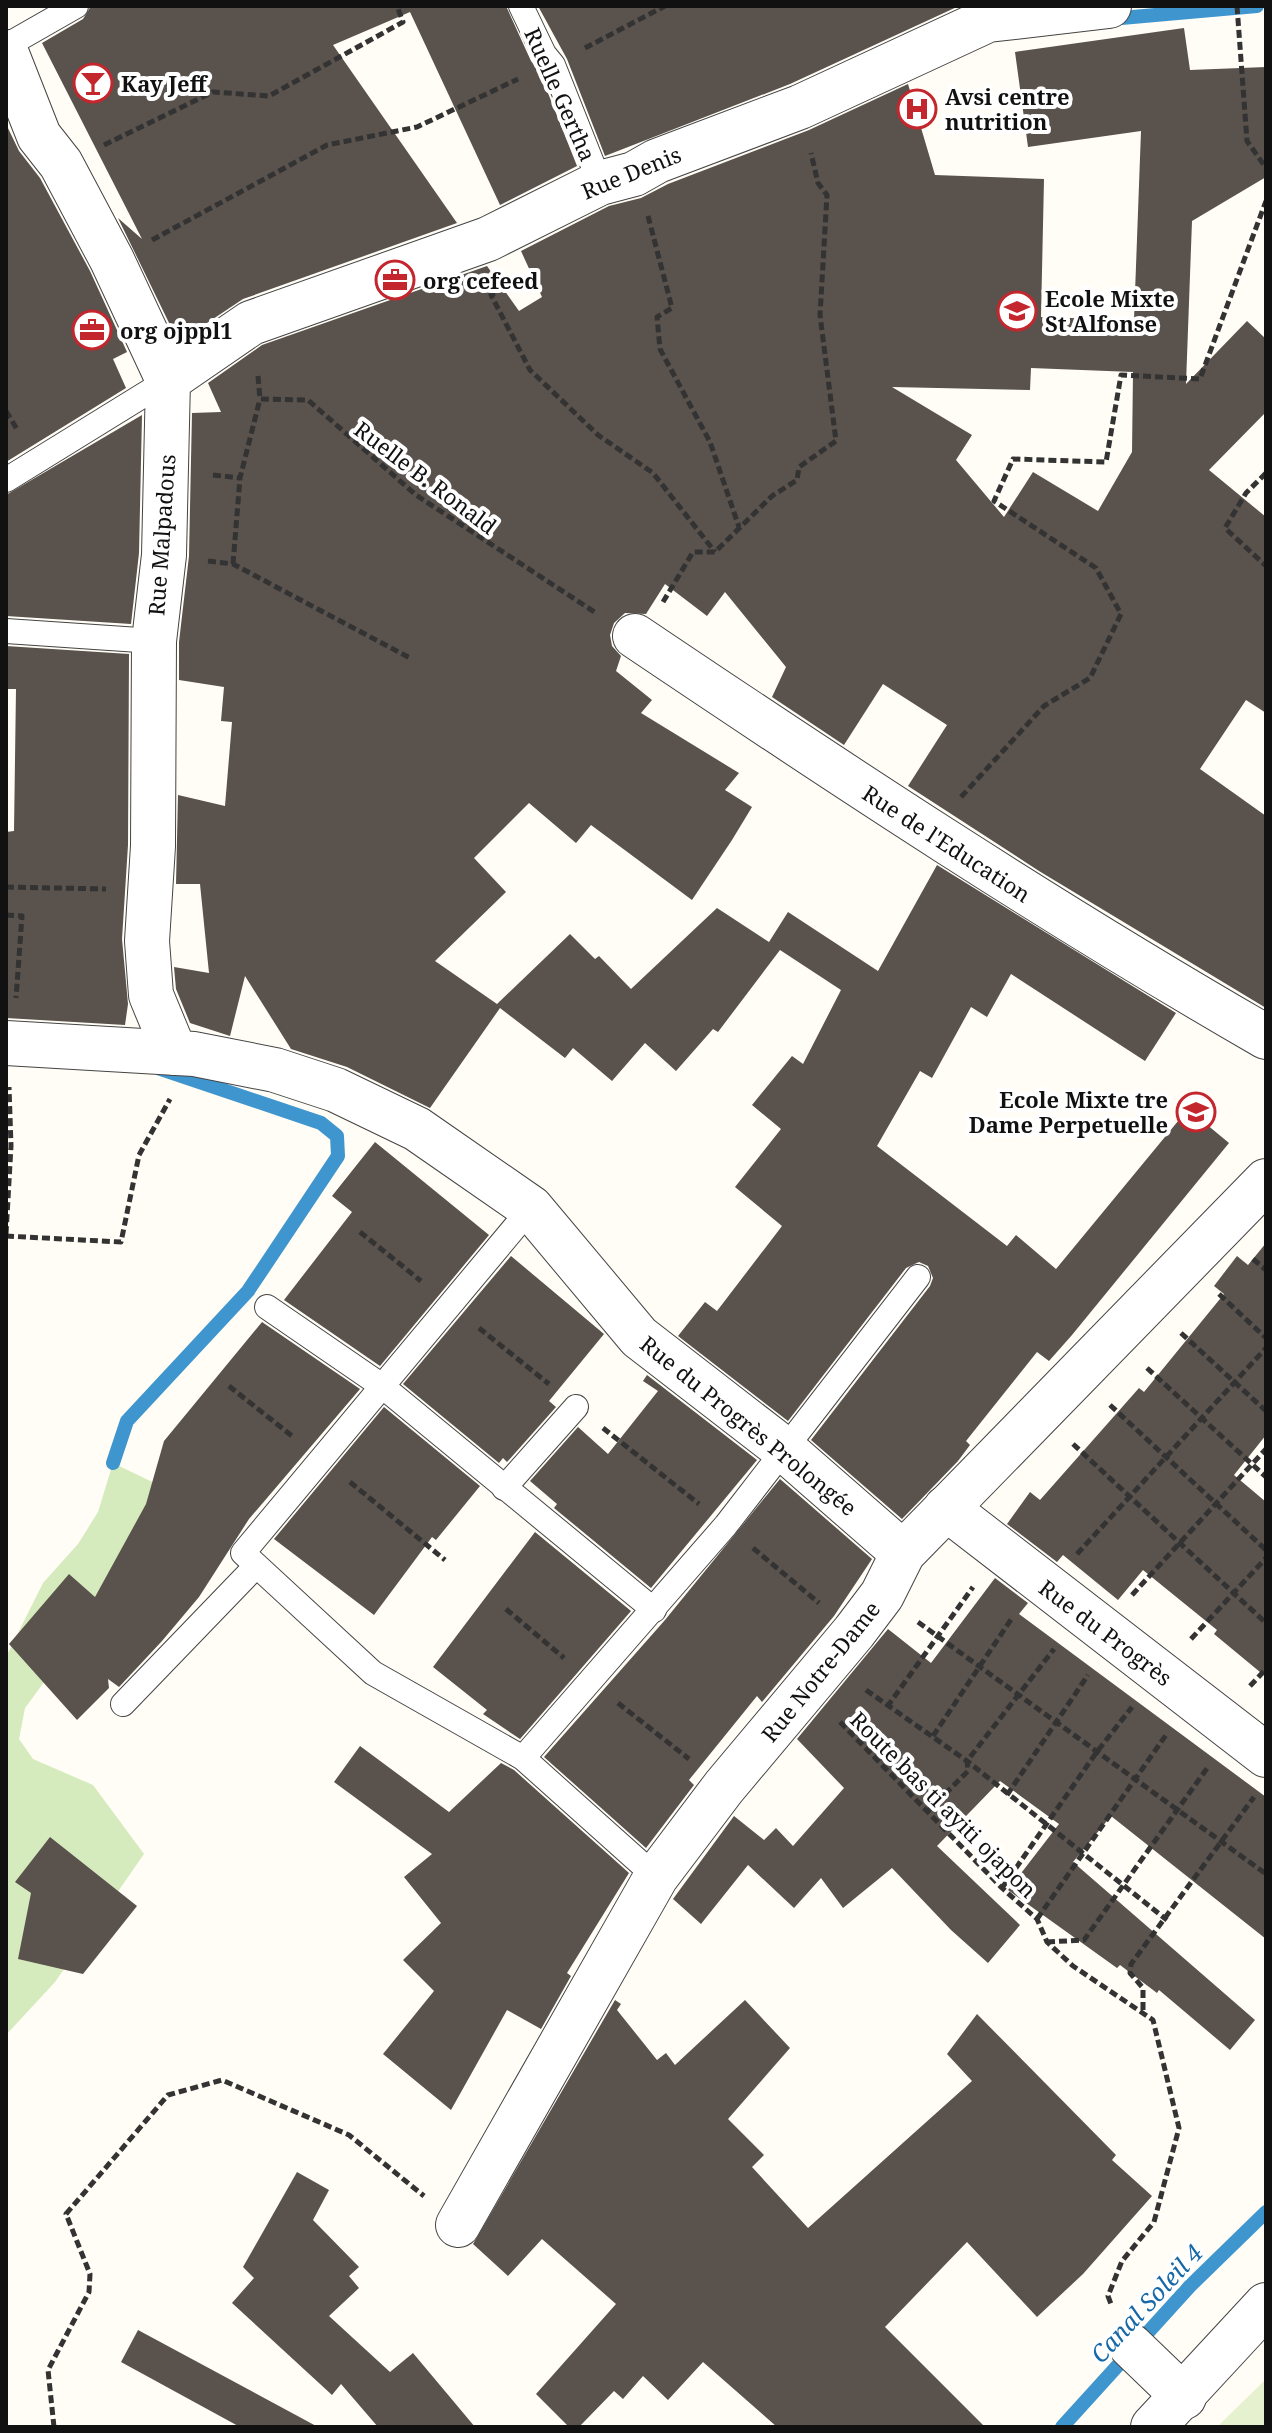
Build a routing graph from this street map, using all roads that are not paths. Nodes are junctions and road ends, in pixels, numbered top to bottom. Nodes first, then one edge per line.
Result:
1 (76, 6) edge
2 (521, 6) edge
3 (1109, 6) edge
4 (984, 13) edge
5 (6, 49) edge
6 (617, 178) junction
7 (168, 380) junction
8 (6, 480) edge
9 (6, 631) edge
10 (635, 636) road end
11 (154, 641) junction
12 (1266, 1037) edge
13 (7, 1043) edge
14 (185, 1054) junction
15 (1266, 1181) edge
16 (531, 1208) junction
17 (918, 1277) dead end
18 (267, 1307) dead end
19 (382, 1386) junction
20 (576, 1407) dead end
21 (785, 1450) junction
22 (504, 1488) junction
23 (946, 1508) junction
24 (903, 1553) junction
25 (256, 1566) junction
26 (654, 1610) junction
27 (123, 1704) dead end
28 (523, 1758) junction
29 (1252, 1760) edge
30 (656, 1877) junction
31 (458, 2225) road end
32 (1266, 2305) edge
33 (1131, 2346) road end
34 (1184, 2397) junction
35 (1153, 2427) edge

1 - 5 lane
2 - 6 lane, Ruelle Gertha
3 - 4 street, Rue Denis
4 - 6 street, Rue Denis
5 - 7 street, Rue Malpadous
6 - 7 street, Rue Denis
7 - 8 lane
7 - 11 street, Rue Malpadous
9 - 11 lane
10 - 12 street, Rue de l'Education
11 - 14 street, Rue Malpadous
13 - 14 street, Rue du Progrès Prolongée
14 - 16 street, Rue du Progrès Prolongée
15 - 23 street, Rue Notre-Dame
16 - 19 lane
16 - 21 street, Rue du Progrès Prolongée
17 - 21 lane
18 - 19 lane
19 - 22 lane
19 - 25 lane
20 - 22 lane
21 - 24 street, Rue du Progrès Prolongée
21 - 26 lane
22 - 26 lane
23 - 24 street, Rue Notre-Dame
23 - 29 street, Rue du Progrès
24 - 30 street, Rue Notre-Dame
25 - 27 lane
25 - 28 lane
26 - 28 lane
28 - 30 lane
30 - 31 street, Rue Notre-Dame
32 - 34 street
33 - 34 street
34 - 35 street

